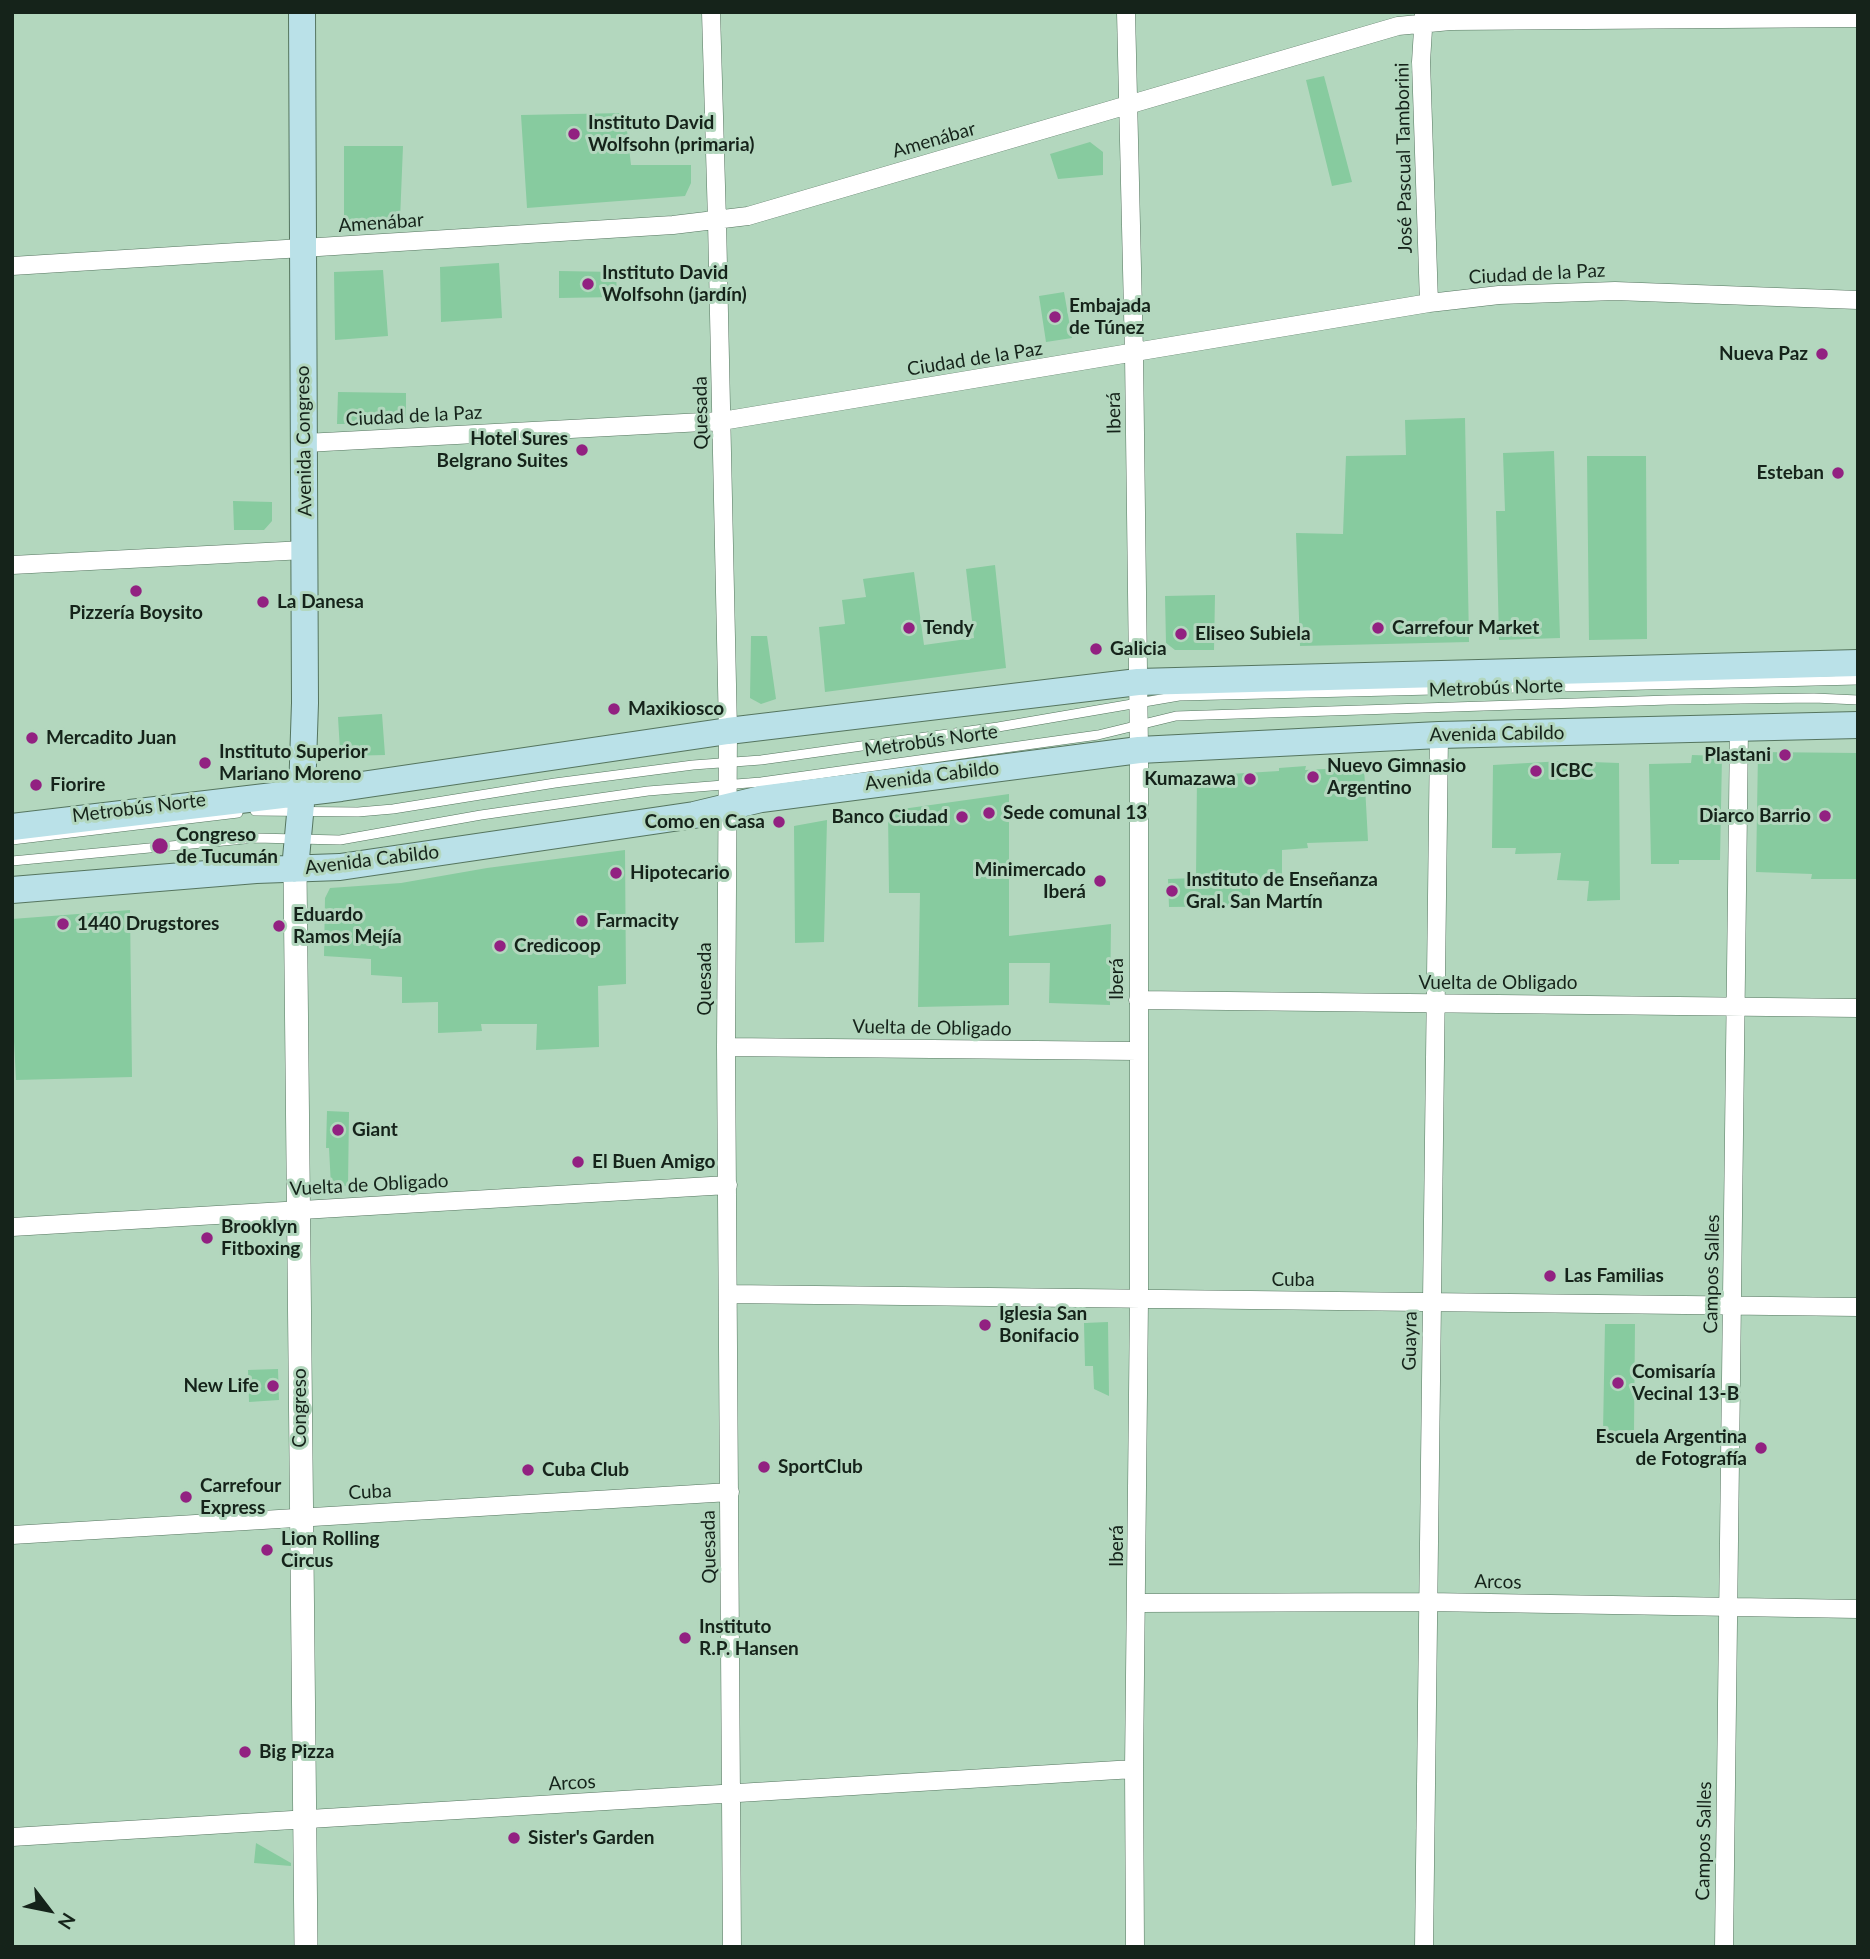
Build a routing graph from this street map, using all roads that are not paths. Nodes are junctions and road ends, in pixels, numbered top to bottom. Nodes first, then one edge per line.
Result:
1 (302, 12) edge
2 (711, 12) edge
3 (1126, 12) edge
4 (1424, 18) edge
5 (1858, 18) edge
6 (1130, 106) junction
7 (718, 221) junction
8 (303, 249) junction
9 (12, 266) edge
10 (1858, 300) edge
11 (1429, 303) junction
12 (1134, 354) junction
13 (722, 421) junction
14 (305, 443) junction
15 (305, 550) junction
16 (12, 565) edge
17 (1858, 663) edge
18 (1858, 680) edge
19 (1138, 693) junction
20 (1858, 700) edge
21 (1858, 725) edge
22 (1740, 728) junction
23 (728, 731) junction
24 (1439, 735) junction
25 (1139, 737) junction
26 (727, 763) junction
27 (726, 796) junction
28 (301, 802) junction
29 (12, 827) edge
30 (12, 840) edge
31 (298, 840) junction
32 (12, 861) edge
33 (295, 869) junction
34 (12, 890) edge
35 (1138, 1000) junction
36 (1436, 1004) junction
37 (1735, 1005) junction
38 (1858, 1008) edge
39 (726, 1047) junction
40 (1138, 1051) junction
41 (728, 1185) junction
42 (298, 1210) junction
43 (12, 1227) edge
44 (729, 1294) junction
45 (1139, 1300) junction
46 (1431, 1301) junction
47 (1733, 1306) junction
48 (1858, 1307) edge
49 (730, 1492) junction
50 (301, 1517) junction
51 (12, 1535) edge
52 (1428, 1602) junction
53 (1137, 1603) junction
54 (1729, 1607) junction
55 (1858, 1609) edge
56 (1134, 1769) junction
57 (733, 1795) junction
58 (304, 1820) junction
59 (12, 1837) edge
60 (306, 1947) edge
61 (732, 1947) edge
62 (1135, 1947) edge
63 (1424, 1947) edge
64 (1724, 1947) edge

1 - 8 main road, Avenida Congreso
2 - 7 street, Quesada
3 - 6 street, Iberá
4 - 5 street, Amenábar
4 - 6 street, Amenábar
4 - 11 street, José Pascual Tamborini
6 - 7 street, Amenábar
6 - 12 street, Iberá
7 - 8 street, Amenábar
7 - 13 street, Quesada
8 - 9 street, Amenábar
8 - 14 main road, Avenida Congreso
10 - 11 street, Ciudad de la Paz
11 - 12 street, Ciudad de la Paz
12 - 13 street, Ciudad de la Paz
12 - 19 street, Iberá
13 - 14 street, Ciudad de la Paz
13 - 23 street, Quesada
14 - 15 main road, Avenida Congreso
15 - 16 street
15 - 28 main road, Avenida Congreso
17 - 19 main road
18 - 19 lane, Metrobús Norte
19 - 23 main road
19 - 25 street, Iberá
19 - 26 lane, Metrobús Norte
20 - 25 lane, Metrobús Norte
21 - 22 main road, Avenida Cabildo
22 - 24 main road, Avenida Cabildo
22 - 37 street, Campos Salles
23 - 26 street, Quesada
23 - 28 main road
24 - 25 main road, Avenida Cabildo
24 - 36 street, Guayra
25 - 27 main road, Avenida Cabildo
25 - 35 street, Iberá
26 - 27 street, Quesada
26 - 28 lane, Metrobús Norte
27 - 31 lane, Metrobús Norte
27 - 33 main road, Avenida Cabildo
27 - 39 street, Quesada
28 - 29 main road
28 - 30 lane, Metrobús Norte
28 - 31 main road, Avenida Congreso
31 - 32 lane, Metrobús Norte
31 - 33 main road, Avenida Congreso
33 - 34 main road, Avenida Cabildo
33 - 42 street, Congreso
35 - 36 street, Vuelta de Obligado
35 - 40 street, Iberá
36 - 37 street, Vuelta de Obligado
36 - 46 street, Guayra
37 - 38 street, Vuelta de Obligado
37 - 47 street, Campos Salles
39 - 40 street, Vuelta de Obligado
39 - 41 street, Quesada
40 - 45 street, Iberá
41 - 42 street, Vuelta de Obligado
41 - 44 street, Quesada
42 - 43 street, Vuelta de Obligado
42 - 50 street, Congreso
44 - 45 street, Cuba
44 - 49 street, Quesada
45 - 46 street, Cuba
45 - 53 street, Iberá
46 - 47 street, Cuba
46 - 52 street, Guayra
47 - 48 street, Cuba
47 - 54 street, Campos Salles
49 - 50 street, Cuba
49 - 57 street, Quesada
50 - 51 street, Cuba
50 - 58 street, Congreso
52 - 53 street, Arcos
52 - 54 street, Arcos
52 - 63 street, Guayra
53 - 56 street, Iberá
54 - 55 street, Arcos
54 - 64 street, Campos Salles
56 - 57 street, Arcos
56 - 62 street, Iberá
57 - 58 street, Arcos
57 - 61 street, Quesada
58 - 59 street, Arcos
58 - 60 street, Congreso

